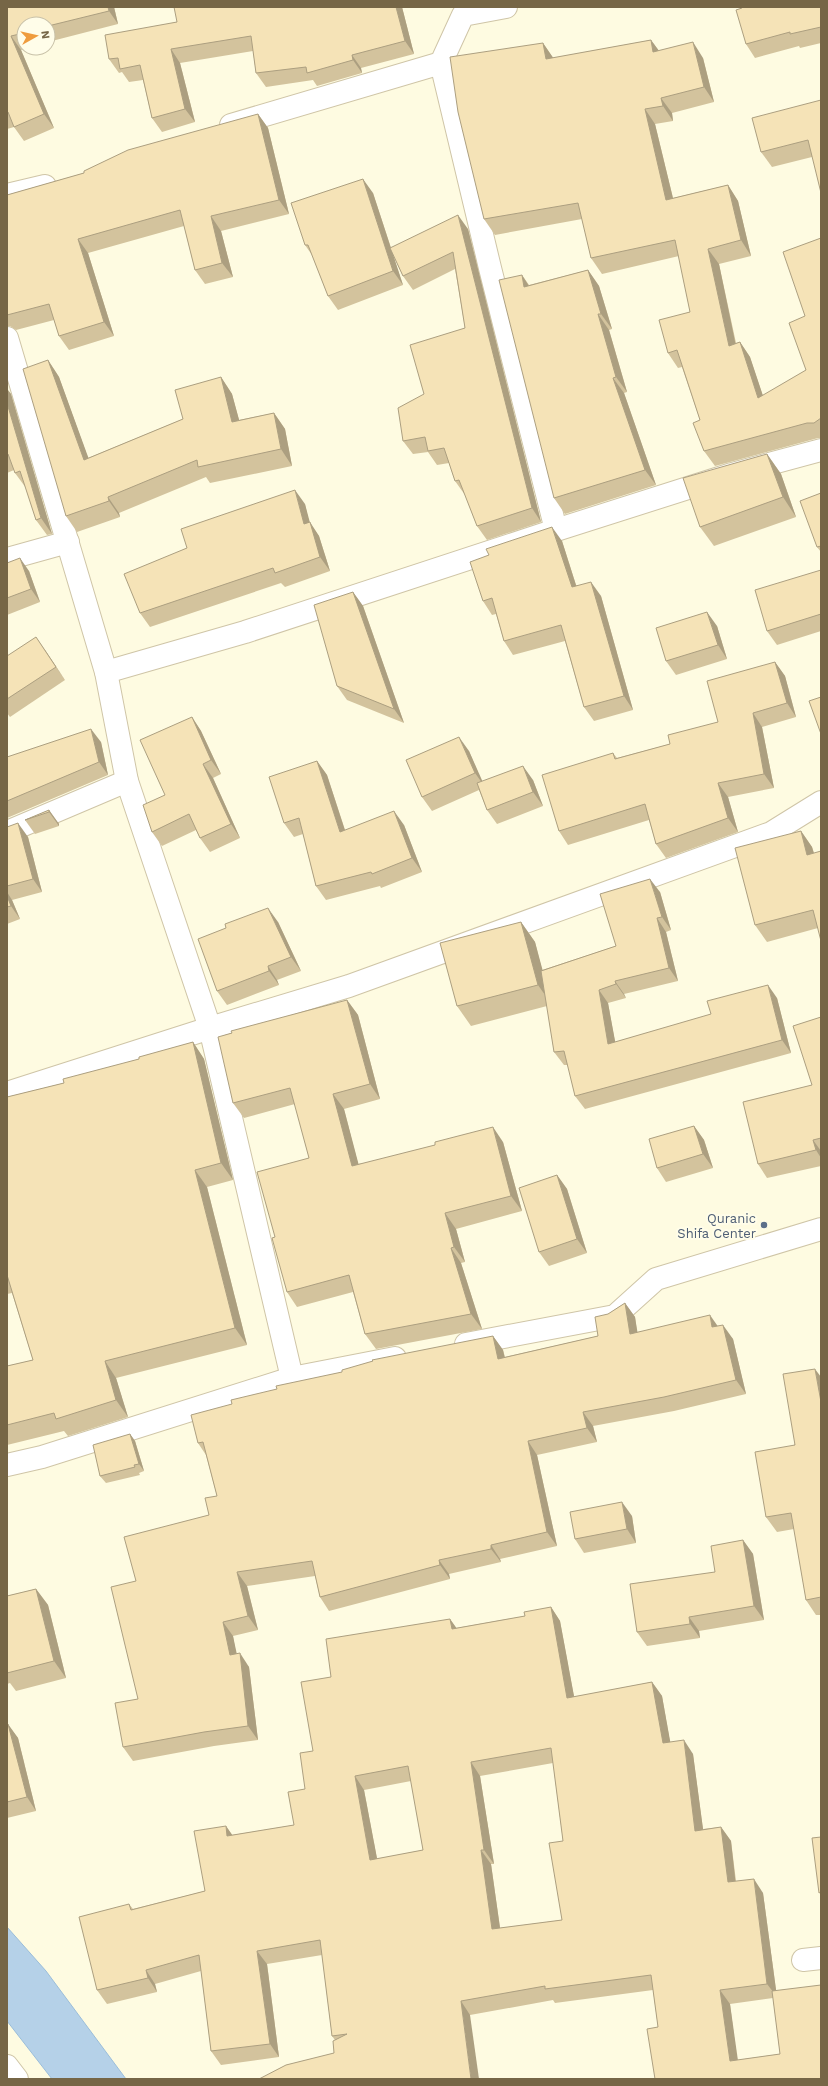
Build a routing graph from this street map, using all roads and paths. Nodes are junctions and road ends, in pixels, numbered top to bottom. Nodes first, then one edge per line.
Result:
1 (506, 7) edge
2 (441, 63) junction
3 (211, 131) edge
4 (64, 182) edge
5 (7, 195) edge
6 (7, 338) edge
7 (821, 450) edge
8 (556, 530) junction
9 (68, 542) junction
10 (7, 560) edge
11 (106, 672) junction
12 (127, 781) junction
13 (821, 802) edge
14 (7, 832) edge
15 (210, 1028) junction
16 (7, 1093) edge
17 (821, 1229) edge
18 (446, 1348) edge
19 (415, 1354) edge
20 (292, 1378) junction
21 (7, 1465) edge
22 (7, 2066) edge
23 (17, 2079) edge

1 - 2 street
2 - 3 street
2 - 8 street
4 - 5 street
6 - 9 street
7 - 8 street
8 - 11 street
9 - 10 street
9 - 11 street
11 - 12 street
12 - 14 street
12 - 15 street
13 - 15 street
15 - 16 street
15 - 20 street
17 - 18 street
19 - 20 street
20 - 21 street
22 - 23 street

